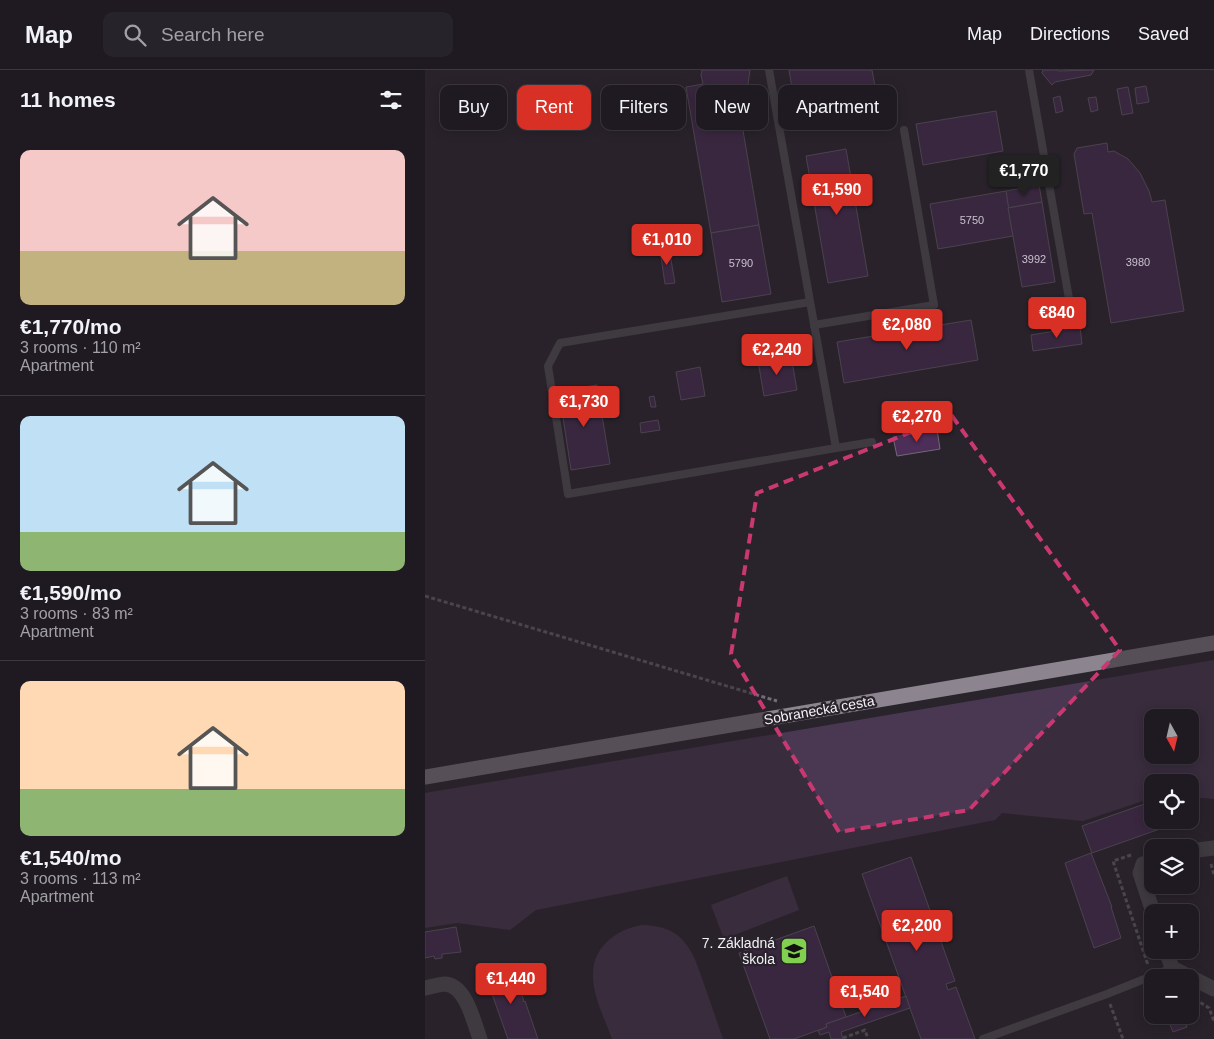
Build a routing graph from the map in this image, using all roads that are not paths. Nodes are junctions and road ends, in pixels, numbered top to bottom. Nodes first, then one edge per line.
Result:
1 (769, 70) edge
2 (1029, 70) edge
3 (904, 130) dead end
4 (810, 302) junction
5 (1071, 310) dead end
6 (814, 325) junction
7 (872, 442) dead end
8 (836, 448) junction
9 (1214, 643) edge
10 (425, 777) edge
11 (1214, 848) edge
12 (1199, 850) edge
13 (1144, 864) edge
14 (1144, 885) edge
15 (1169, 959) edge
16 (1172, 968) junction
17 (425, 988) edge
18 (1214, 989) edge
19 (983, 1038) edge
20 (480, 1039) edge

1 - 4 lane
2 - 5 lane
3 - 6 lane
4 - 6 lane
4 - 8 lane
6 - 8 lane
7 - 8 lane
9 - 10 main road, Sobranecká cesta
11 - 12 street
13 - 14 street
15 - 16 street
16 - 18 street
16 - 19 lane
17 - 20 street

